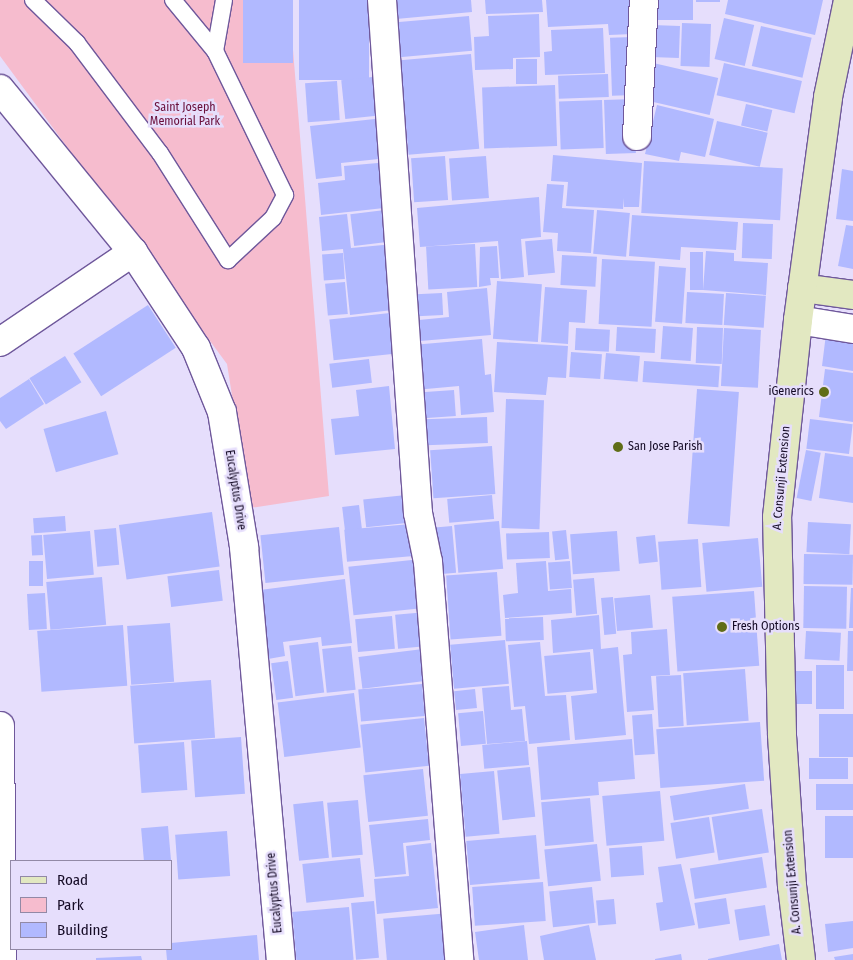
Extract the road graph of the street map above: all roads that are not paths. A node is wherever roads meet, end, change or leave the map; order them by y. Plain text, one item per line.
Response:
1 (33, 0) edge
2 (173, 0) edge
3 (224, 0) edge
4 (382, 0) edge
5 (644, 0) edge
6 (848, 0) edge
7 (215, 51) junction
8 (0, 90) edge
9 (637, 136) dead end
10 (133, 252) junction
11 (802, 288) junction
12 (853, 295) edge
13 (798, 320) junction
14 (853, 329) edge
15 (0, 342) edge
16 (0, 726) edge
17 (2, 960) edge
18 (281, 960) edge
19 (459, 960) edge
20 (802, 960) edge

1 - 7 lane
2 - 7 lane
3 - 7 lane
4 - 19 street
5 - 9 street
6 - 11 main road, A. Consunji Extension
8 - 10 street, Eucalyptus Drive
10 - 15 street
10 - 18 street, Eucalyptus Drive
11 - 12 main road
11 - 13 main road, A. Consunji Extension
13 - 14 street
13 - 20 main road, A. Consunji Extension
16 - 17 street

